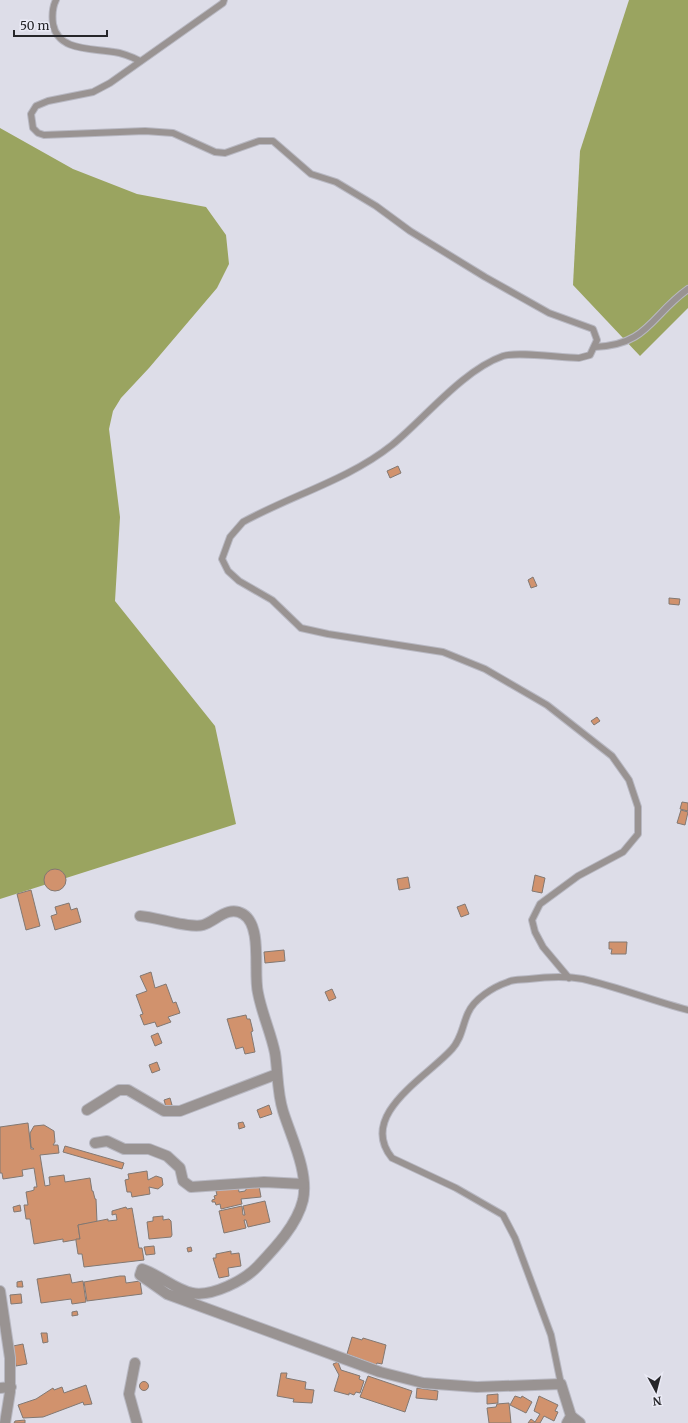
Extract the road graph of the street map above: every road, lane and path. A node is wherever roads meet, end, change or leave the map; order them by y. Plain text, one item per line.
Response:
1 (56, 0) edge
2 (224, 0) edge
3 (140, 61) junction
4 (688, 289) edge
5 (595, 347) junction
6 (140, 916) dead end
7 (569, 978) junction
8 (688, 1010) edge
9 (277, 1074) junction
10 (87, 1110) dead end
11 (95, 1143) dead end
12 (303, 1184) junction
13 (0, 1291) edge
14 (0, 1296) edge
15 (3, 1342) edge
16 (135, 1363) dead end
17 (561, 1384) junction
18 (10, 1386) junction
19 (0, 1388) edge
20 (569, 1420) edge
21 (5, 1423) edge
22 (137, 1423) edge
23 (580, 1423) edge

1 - 3 lane
2 - 3 lane
3 - 5 lane
4 - 5 lane
5 - 7 lane
6 - 9 street
7 - 8 lane
7 - 17 lane
9 - 10 street
9 - 12 street
11 - 12 street
12 - 17 street
13 - 14 street
14 - 15 street
15 - 18 street
16 - 22 street
17 - 20 street
18 - 19 street
18 - 21 street
20 - 23 street

